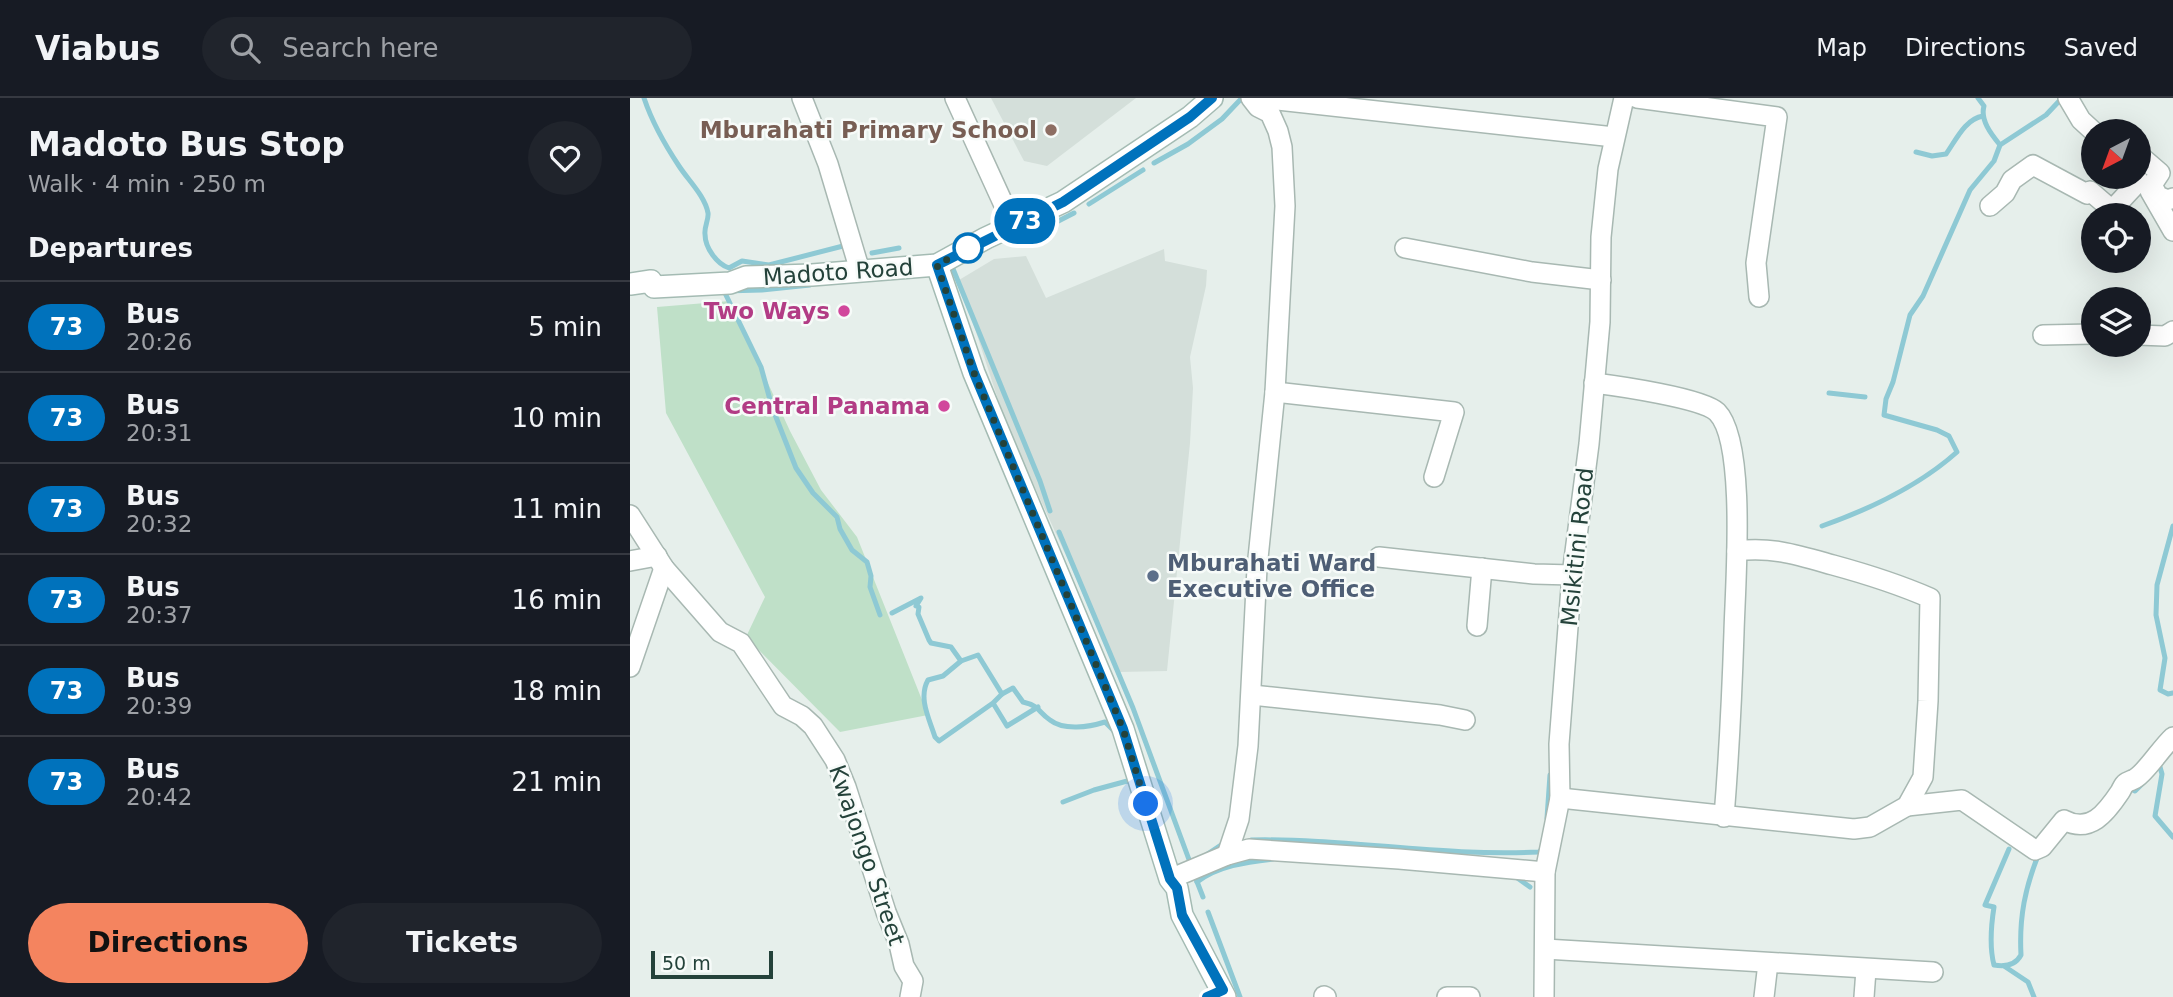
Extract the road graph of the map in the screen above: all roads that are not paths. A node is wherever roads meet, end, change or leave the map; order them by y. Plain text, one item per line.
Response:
1 (802, 98) edge
2 (955, 98) edge
3 (1212, 98) edge
4 (1251, 98) edge
5 (1259, 98) edge
6 (1624, 98) edge
7 (1637, 98) edge
8 (2068, 98) edge
9 (2081, 120) edge
10 (1614, 137) junction
11 (2151, 165) edge
12 (2160, 173) junction
13 (2132, 189) edge
14 (2173, 198) edge
15 (1990, 206) dead end
16 (1014, 227) junction
17 (2173, 231) edge
18 (1405, 248) dead end
19 (937, 265) junction
20 (860, 271) junction
21 (1601, 280) junction
22 (630, 284) edge
23 (1759, 297) dead end
24 (2173, 331) edge
25 (2081, 334) edge
26 (2043, 335) dead end
27 (2151, 335) edge
28 (1594, 383) junction
29 (1275, 391) junction
30 (1434, 477) dead end
31 (630, 515) edge
32 (1737, 551) junction
33 (1379, 557) dead end
34 (630, 561) edge
35 (661, 562) junction
36 (1482, 568) junction
37 (1572, 575) junction
38 (1477, 626) dead end
39 (630, 667) edge
40 (1252, 695) junction
41 (1465, 720) dead end
42 (2173, 737) edge
43 (1560, 798) junction
44 (1907, 806) junction
45 (1724, 817) junction
46 (1228, 854) junction
47 (1545, 872) junction
48 (1170, 879) junction
49 (1545, 949) junction
50 (1768, 963) junction
51 (1866, 970) junction
52 (1933, 972) dead end
53 (1218, 995) edge
54 (910, 997) edge
55 (1447, 997) edge
56 (1470, 997) edge
57 (1544, 997) edge
58 (1764, 997) edge
59 (1864, 997) edge

1 - 20 street
2 - 16 street
3 - 16 street, Madoto Road
4 - 29 street
5 - 10 street
6 - 10 street, Msikitini Road
7 - 23 street
8 - 9 street
10 - 21 street, Msikitini Road
11 - 12 street
12 - 14 street
12 - 17 street
13 - 15 street
16 - 19 street, Madoto Road
18 - 21 street
19 - 20 street, Madoto Road
19 - 48 street
20 - 22 street, Madoto Road
21 - 28 street, Msikitini Road
24 - 27 street
25 - 26 street
28 - 32 street
28 - 37 street, Msikitini Road
29 - 30 street
29 - 40 street
31 - 35 street, Kwajongo Street
32 - 44 street
32 - 45 street
33 - 36 street
34 - 35 street
35 - 39 street
35 - 54 street, Kwajongo Street
36 - 37 street
36 - 38 street
37 - 43 street, Msikitini Road
40 - 41 street
40 - 46 street
42 - 44 street
43 - 45 street
43 - 47 street, Msikitini Road
44 - 45 street
46 - 47 street
46 - 48 street
47 - 49 street, Msikitini Road
48 - 53 street
49 - 50 street
49 - 57 street, Msikitini Road
50 - 51 street
50 - 58 street
51 - 52 street
51 - 59 street
55 - 56 street

